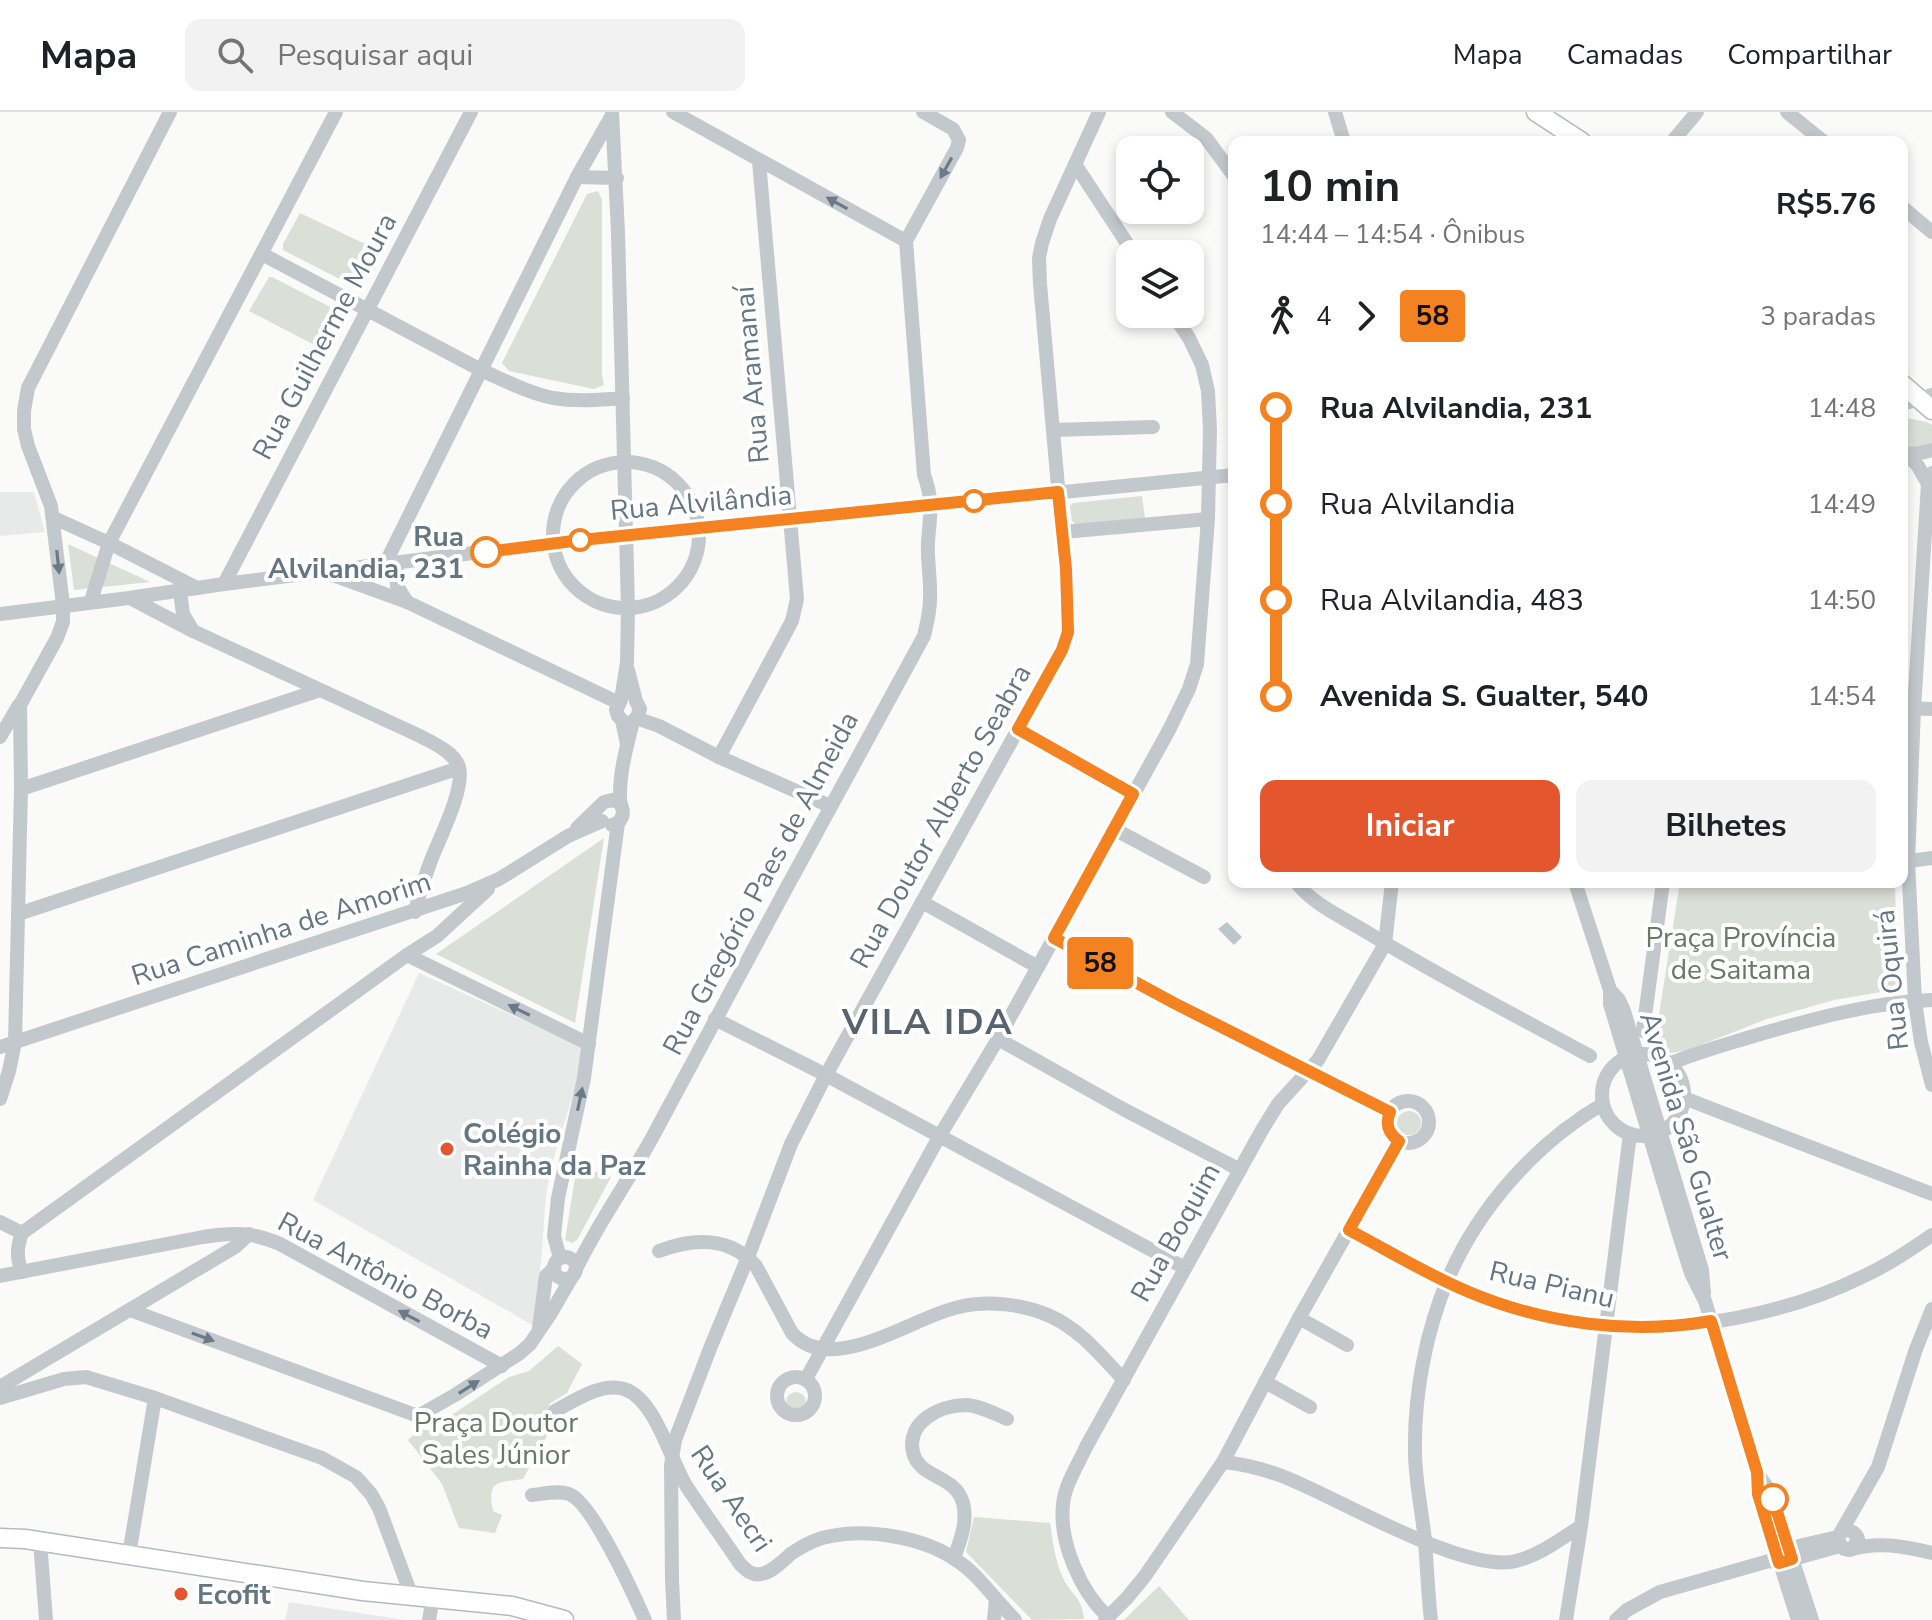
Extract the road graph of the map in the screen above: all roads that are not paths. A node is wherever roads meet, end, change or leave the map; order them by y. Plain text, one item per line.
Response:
1 (170, 112) edge
2 (336, 112) edge
3 (471, 112) edge
4 (673, 112) edge
5 (923, 112) edge
6 (1099, 112) edge
7 (1172, 112) edge
8 (1335, 112) edge
9 (1536, 112) edge
10 (1697, 112) edge
11 (1787, 112) edge
12 (612, 114) edge
13 (1342, 136) edge
14 (1573, 136) edge
15 (1677, 136) edge
16 (1817, 136) edge
17 (759, 161) junction
18 (1075, 164) junction
19 (1228, 168) edge
20 (577, 177) junction
21 (617, 178) junction
22 (1908, 212) edge
23 (1932, 232) edge
24 (1125, 240) edge
25 (906, 241) junction
26 (262, 254) junction
27 (367, 310) junction
28 (1182, 328) edge
29 (481, 370) junction
30 (623, 398) junction
31 (1153, 427) dead end
32 (1053, 430) junction
33 (1932, 450) edge
34 (1908, 453) edge
35 (1908, 456) edge
36 (624, 462) junction
37 (1228, 476) edge
38 (1210, 478) junction
39 (1930, 478) edge
40 (1058, 492) junction
41 (926, 506) junction
42 (54, 518) junction
43 (1208, 519) junction
44 (790, 520) junction
45 (699, 528) junction
46 (402, 530) junction
47 (1063, 532) junction
48 (626, 535) junction
49 (109, 543) junction
50 (553, 543) junction
51 (396, 563) junction
52 (323, 572) junction
53 (224, 584) junction
54 (197, 588) junction
55 (180, 591) junction
56 (129, 598) junction
57 (91, 601) junction
58 (407, 602) junction
59 (63, 605) junction
60 (628, 608) junction
61 (0, 614) edge
62 (193, 631) junction
63 (320, 690) junction
64 (20, 705) junction
65 (1908, 708) edge
66 (1932, 709) edge
67 (628, 710) junction
68 (1018, 729) junction
69 (0, 737) edge
70 (719, 757) junction
71 (459, 768) junction
72 (21, 789) junction
73 (1133, 794) junction
74 (830, 806) junction
75 (609, 813) junction
76 (1114, 829) junction
77 (1932, 858) edge
78 (1908, 862) edge
79 (1204, 877) dead end
80 (499, 879) junction
81 (1300, 888) edge
82 (1391, 888) edge
83 (1577, 888) edge
84 (1662, 888) edge
85 (1907, 888) edge
86 (420, 890) junction
87 (922, 902) junction
88 (427, 907) junction
89 (18, 914) junction
90 (437, 936) junction
91 (1054, 938) junction
92 (1385, 944) junction
93 (407, 955) junction
94 (1038, 967) junction
95 (1932, 1000) edge
96 (1915, 1001) junction
97 (715, 1019) junction
98 (1643, 1031) dead end
99 (998, 1039) junction
100 (589, 1044) junction
101 (7, 1045) edge
102 (1694, 1054) junction
103 (1590, 1056) dead end
104 (1631, 1057) junction
105 (1669, 1064) junction
106 (1309, 1071) junction
107 (826, 1075) junction
108 (1932, 1085) edge
109 (1684, 1092) junction
110 (0, 1099) edge
111 (1603, 1104) junction
112 (1390, 1112) junction
113 (1630, 1134) junction
114 (1654, 1134) junction
115 (939, 1137) junction
116 (1399, 1141) junction
117 (1240, 1170) junction
118 (1932, 1194) edge
119 (0, 1222) edge
120 (1349, 1230) junction
121 (22, 1233) junction
122 (249, 1234) junction
123 (1932, 1236) edge
124 (659, 1251) dead end
125 (748, 1257) junction
126 (566, 1266) junction
127 (1185, 1268) junction
128 (22, 1272) junction
129 (0, 1276) edge
130 (1447, 1282) junction
131 (1932, 1309) edge
132 (130, 1310) junction
133 (1299, 1318) junction
134 (1711, 1321) junction
135 (1607, 1326) junction
136 (539, 1328) junction
137 (1347, 1345) dead end
138 (824, 1348) junction
139 (502, 1366) junction
140 (806, 1379) dead end
141 (1124, 1380) junction
142 (1265, 1382) junction
143 (0, 1387) edge
144 (0, 1398) edge
145 (155, 1398) junction
146 (1310, 1407) dead end
147 (555, 1411) dead end
148 (1007, 1419) dead end
149 (672, 1457) junction
150 (1223, 1462) junction
151 (532, 1495) dead end
152 (1581, 1526) junction
153 (0, 1538) edge
154 (1847, 1538) junction
155 (40, 1541) junction
156 (1425, 1541) junction
157 (1932, 1553) edge
158 (129, 1555) junction
159 (1781, 1557) junction
160 (954, 1558) junction
161 (412, 1597) junction
162 (433, 1598) junction
163 (996, 1599) junction
164 (673, 1619) edge
165 (1107, 1619) edge
166 (46, 1620) edge
167 (429, 1620) edge
168 (564, 1620) edge
169 (645, 1620) edge
170 (994, 1620) edge
171 (1015, 1620) edge
172 (1431, 1620) edge
173 (1566, 1620) edge
174 (1616, 1620) edge
175 (1798, 1620) edge
176 (1812, 1620) edge

1 - 42 street
2 - 26 street
3 - 27 street, Rua Guilherme Moura
4 - 17 street
5 -> 25 street
6 - 18 street, Rua Doutor Alberto Seabra
7 - 19 street
8 - 13 street
9 - 14 main road
10 - 15 street
11 - 16 street
12 - 20 street
12 - 21 street, Rua Caminha de Amorim
25 -> 17 street
17 - 44 street, Rua Aramanaí
18 - 24 street
18 - 32 street, Rua Doutor Alberto Seabra
20 - 21 street
20 - 29 street
21 - 30 street, Rua Caminha de Amorim
22 - 23 street
25 - 41 street, Rua Gregório Paes de Almeida
26 - 27 street
26 - 49 street
27 - 29 street
27 - 53 street, Rua Guilherme Moura
28 - 38 street
29 - 30 street
29 - 46 street
30 - 36 street, Rua Caminha de Amorim
31 - 32 street
32 - 40 street, Rua Doutor Alberto Seabra
33 - 34 street
35 - 39 street, Rua Oquirá
36 - 45 street
36 - 48 street, Rua Caminha de Amorim
36 - 50 street
37 - 38 street, Rua Alvilândia
38 - 40 street, Rua Alvilândia
38 - 43 street
39 - 65 street, Rua Oquirá
40 - 41 street, Rua Alvilândia
40 - 47 street, Rua Doutor Alberto Seabra
41 - 44 street, Rua Alvilândia
41 - 74 street, Rua Gregório Paes de Almeida
42 - 49 street
42 -> 59 street
43 - 47 street
43 - 73 street
44 - 45 street, Rua Alvilândia
44 - 70 street, Rua Aramanaí
45 - 48 street, Rua Alvilândia
45 - 60 street
46 - 51 street
46 - 51 street
47 - 68 street, Rua Doutor Alberto Seabra
48 - 50 street, Rua Alvilândia
48 - 60 street, Rua Caminha de Amorim
49 - 54 street
49 - 57 street
50 - 51 street, Rua Alvilândia
50 - 60 street
51 - 52 street, Rua Alvilândia
51 - 58 street
52 - 53 street, Rua Alvilândia
52 - 58 street
53 - 54 street, Rua Alvilândia
54 - 55 street, Rua Alvilândia
55 - 56 street, Rua Alvilândia
55 - 62 street
56 - 57 street, Rua Alvilândia
56 - 62 street
57 - 59 street, Rua Alvilândia
58 - 67 street
59 - 61 street, Rua Alvilândia
59 - 64 street
60 - 67 street, Rua Caminha de Amorim
62 - 63 street
63 - 71 street
63 - 72 street
64 - 69 street
64 - 72 street
65 - 66 street
67 - 70 street
67 - 75 street, Rua Caminha de Amorim
68 - 73 street
68 - 87 street, Rua Doutor Alberto Seabra
70 - 74 street
71 - 86 street
71 - 89 street
72 - 89 street
73 - 76 street
74 - 97 street, Rua Gregório Paes de Almeida
75 - 80 street, Rua Caminha de Amorim
75 - 100 street
76 - 79 street
76 - 91 street
77 - 78 street
80 - 88 street, Rua Caminha de Amorim
80 - 90 street
81 - 92 street
82 - 92 street, Rua Boquim
83 - 104 street, Avenida São Gualter
84 - 98 street
85 - 96 street, Rua Oquirá
86 - 88 street
86 - 88 street
87 - 94 street
87 - 107 street, Rua Doutor Alberto Seabra
88 - 90 street
88 - 101 street, Rua Caminha de Amorim
89 - 101 street
90 - 93 street
91 - 94 street
91 - 106 street
92 - 103 street
92 - 106 street, Rua Boquim
100 -> 93 street
93 - 121 street
94 - 99 street
95 - 96 street
96 - 102 street
96 - 108 street, Rua Oquirá
97 - 107 street
97 - 126 street, Rua Gregório Paes de Almeida
99 - 115 street
99 - 117 street
126 -> 100 street
101 - 110 street
102 - 105 street
102 - 109 street
104 - 105 street
104 - 111 street
104 - 114 street, Avenida São Gualter
105 - 109 street
106 - 112 street
106 - 117 street, Rua Boquim
107 - 115 street
107 - 125 street, Rua Doutor Alberto Seabra
109 - 114 street
109 - 118 street
111 - 113 street
111 - 130 street
112 - 116 street
112 - 116 street
113 - 114 street
113 - 135 street
114 - 134 street, Avenida São Gualter
115 - 127 street
115 - 138 street
116 - 120 street
117 - 127 street, Rua Boquim
119 - 121 street
120 - 130 street, Rua Pianu
120 - 133 street
121 - 128 street
122 - 128 street
122 - 132 street, Rua Antônio Borba
139 -> 122 street, Rua Antônio Borba
123 - 134 street, Rua Pianu
124 - 125 street
125 - 138 street
125 - 149 street, Rua Doutor Alberto Seabra
126 - 136 street, Rua Gregório Paes de Almeida
126 - 136 street, Rua Gregório Paes de Almeida
127 - 141 street, Rua Boquim
128 - 129 street
130 - 135 street, Rua Pianu
130 - 156 street
131 - 154 street
132 -> 139 street, Rua Gregório Paes de Almeida
132 - 143 street, Rua Antônio Borba
133 - 137 street
133 - 142 street
134 - 135 street, Rua Pianu
134 - 159 street, Avenida São Gualter
135 - 152 street
136 - 139 street, Rua Gregório Paes de Almeida
138 - 140 street
138 - 141 street
141 - 165 street, Rua Boquim
142 - 146 street
142 - 150 street
144 - 145 street
145 - 158 street
145 - 161 street
147 - 149 street, Rua Aecri
148 - 160 street
149 - 160 street, Rua Aecri
149 - 164 street, Rua Doutor Alberto Seabra
150 - 156 street
150 - 165 street
151 - 169 street
152 - 156 street
152 - 173 street
153 - 155 main road
154 - 157 street
154 - 159 street
155 - 158 main road
155 - 166 street
156 - 172 street
158 - 161 main road
159 - 174 street
159 - 175 street, Avenida São Gualter
159 - 176 street, Avenida São Gualter
160 - 163 street, Rua Aecri
161 - 162 main road
162 - 167 street
162 - 168 main road
163 - 170 street
163 - 171 street, Rua Aecri

